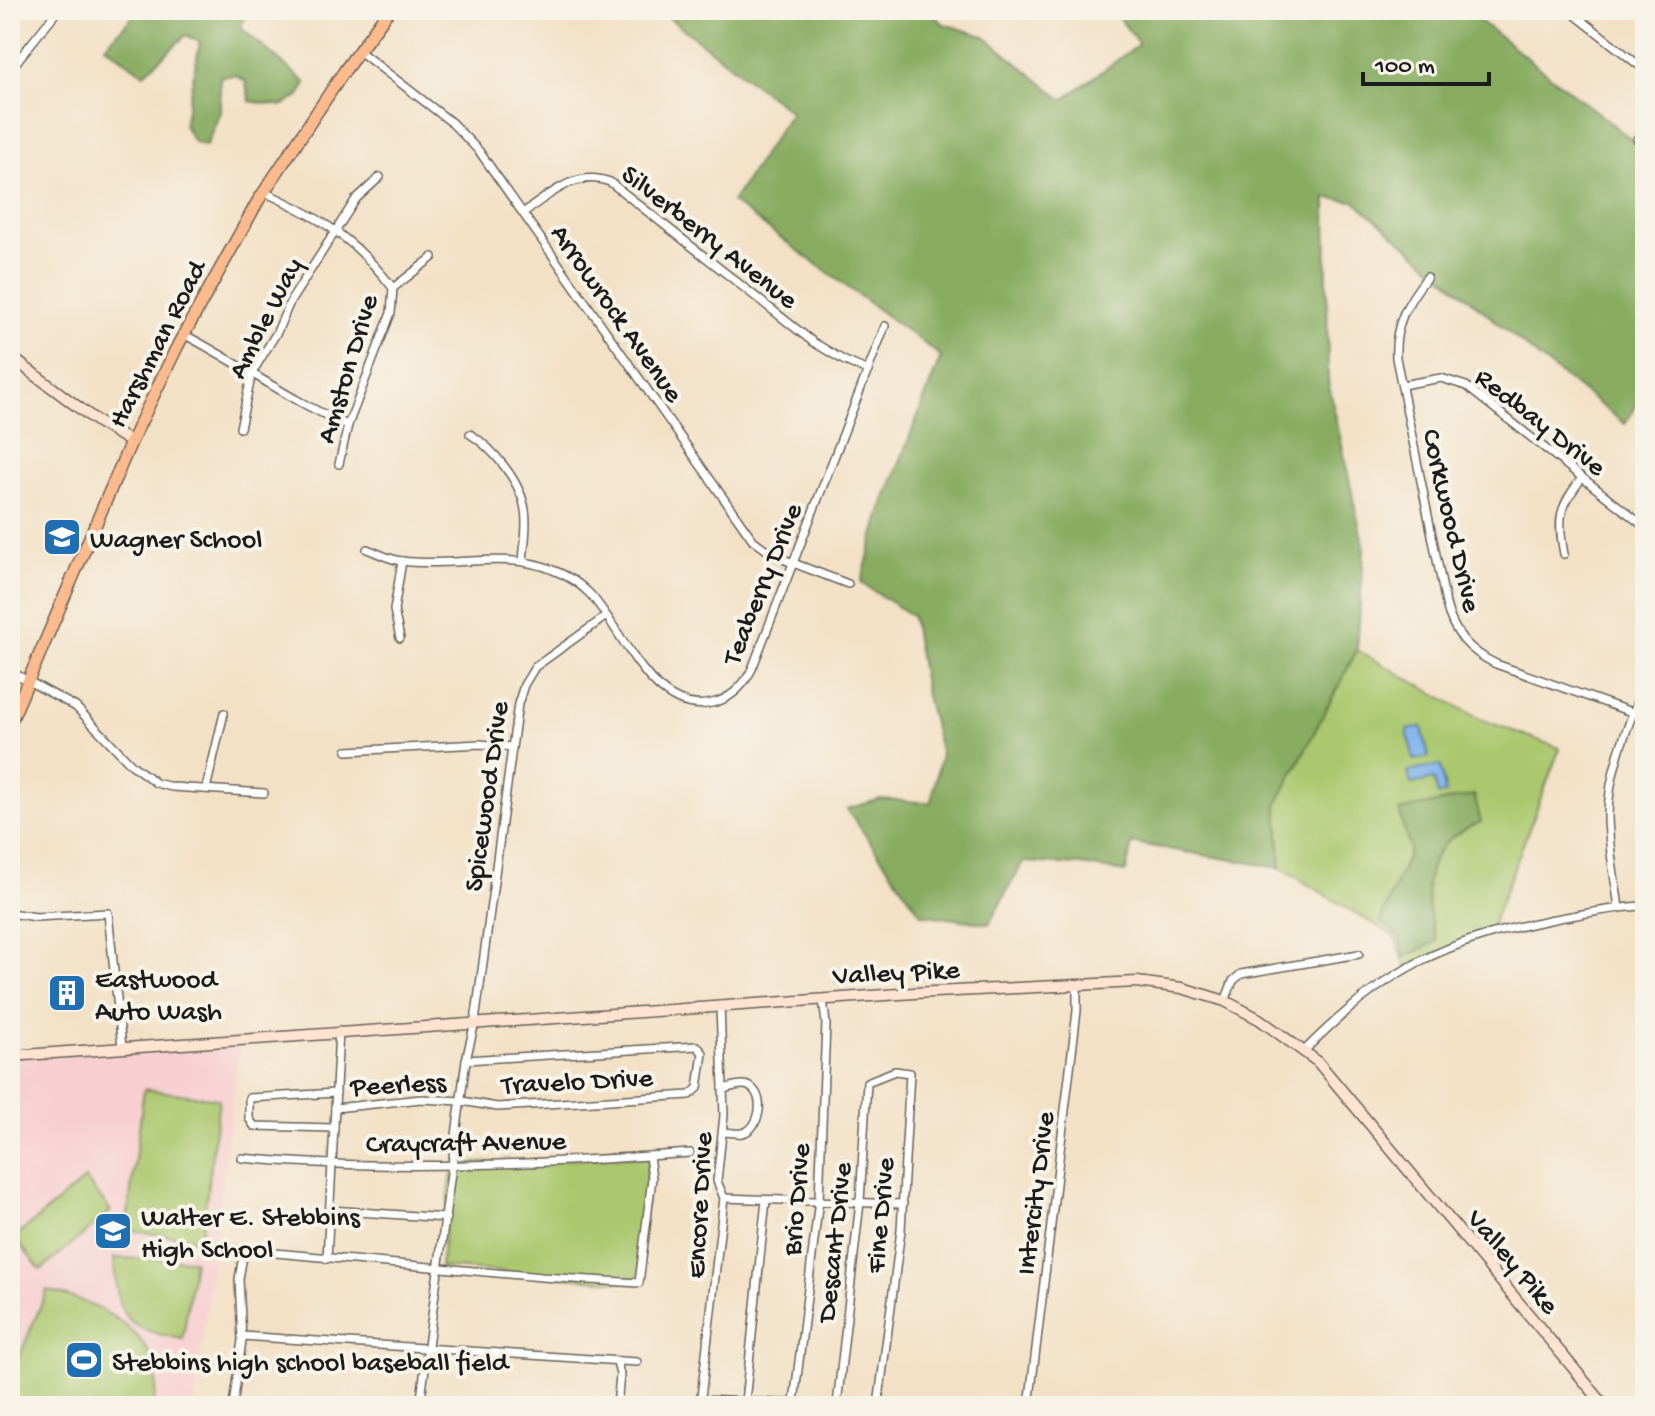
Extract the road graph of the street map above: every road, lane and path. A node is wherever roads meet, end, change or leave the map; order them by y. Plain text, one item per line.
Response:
1 (58, 10) edge
2 (389, 10) edge
3 (1569, 10) edge
4 (359, 51) junction
5 (10, 70) edge
6 (1645, 70) edge
7 (1645, 129) edge
8 (1637, 139) dead end
9 (380, 177) dead end
10 (264, 192) junction
11 (524, 212) junction
12 (336, 230) junction
13 (433, 257) dead end
14 (1427, 277) dead end
15 (393, 288) junction
16 (885, 326) dead end
17 (183, 334) junction
18 (10, 356) edge
19 (868, 371) junction
20 (252, 373) junction
21 (1402, 385) junction
22 (348, 425) junction
23 (240, 428) dead end
24 (470, 434) dead end
25 (131, 442) junction
26 (339, 464) dead end
27 (1582, 478) junction
28 (1645, 527) edge
29 (367, 549) dead end
30 (1564, 554) dead end
31 (402, 561) junction
32 (523, 561) junction
33 (793, 563) junction
34 (848, 584) dead end
35 (605, 617) junction
36 (400, 638) dead end
37 (10, 671) edge
38 (29, 679) junction
39 (1645, 682) edge
40 (224, 713) dead end
41 (1634, 713) junction
42 (10, 723) edge
43 (512, 747) junction
44 (347, 751) dead end
45 (206, 789) junction
46 (264, 793) dead end
47 (1645, 906) edge
48 (1619, 908) junction
49 (10, 913) edge
50 (1359, 954) dead end
51 (1077, 984) junction
52 (823, 999) junction
53 (1225, 1001) junction
54 (720, 1005) junction
55 (475, 1022) junction
56 (339, 1031) junction
57 (122, 1047) junction
58 (1305, 1050) junction
59 (10, 1056) edge
60 (466, 1060) junction
61 (867, 1082) joint
62 (723, 1089) junction
63 (336, 1093) junction
64 (462, 1101) junction
65 (335, 1108) junction
66 (334, 1128) junction
67 (723, 1132) junction
68 (690, 1153) dead end
69 (649, 1156) junction
70 (242, 1158) dead end
71 (333, 1163) junction
72 (453, 1164) junction
73 (724, 1198) junction
74 (766, 1200) junction
75 (819, 1200) junction
76 (860, 1202) junction
77 (903, 1204) junction
78 (330, 1210) junction
79 (446, 1218) junction
80 (231, 1249) dead end
81 (244, 1250) junction
82 (327, 1259) junction
83 (440, 1267) junction
84 (242, 1336) junction
85 (428, 1348) junction
86 (617, 1361) junction
87 (637, 1362) dead end
88 (745, 1402) junction
89 (794, 1402) junction
90 (700, 1403) edge
91 (837, 1405) edge
92 (233, 1406) edge
93 (420, 1406) edge
94 (617, 1406) edge
95 (855, 1406) edge
96 (878, 1406) edge
97 (1029, 1406) edge
98 (1605, 1406) edge

1 - 5 street
2 - 4 main road, Harshman Road
3 - 6 street
4 - 10 main road, Harshman Road
4 - 11 street, Arrowrock Avenue
7 - 8 street
9 - 12 street, Amble Way
10 - 12 street
10 - 17 main road, Harshman Road
11 - 19 street, Silverberry Avenue
11 - 33 street, Arrowrock Avenue
12 - 15 street
12 - 20 street, Amble Way
13 - 15 street, Amston Drive
14 - 21 street, Corkwood Drive
15 - 22 street, Amston Drive
16 - 19 street, Teaberry Drive
17 - 20 street
17 - 25 main road, Harshman Road
18 - 25 street
19 - 33 street, Teaberry Drive
20 - 22 street
20 - 23 street, Amble Way
21 - 27 street, Redbay Drive
21 - 41 street, Corkwood Drive
22 - 26 street, Amston Drive
24 - 32 street
25 - 38 main road, Harshman Road
27 - 28 street, Redbay Drive
27 - 30 street
29 - 31 street, Teaberry Drive
31 - 32 street, Teaberry Drive
31 - 36 street
32 - 35 street, Teaberry Drive
33 - 34 street, Arrowrock Avenue
33 - 35 street, Teaberry Drive
35 - 43 street, Spicewood Drive
37 - 38 street
38 - 42 main road, Harshman Road
38 - 45 street
39 - 41 street
40 - 45 street
41 - 48 street
43 - 44 street
43 - 55 street, Spicewood Drive
45 - 46 street
47 - 48 street
48 - 58 street
49 - 57 street
50 - 53 street
51 - 52 street, Valley Pike
51 - 53 street, Valley Pike
51 - 97 street, Intercity Drive
52 - 54 street, Valley Pike
52 - 75 street, Brio Drive
53 - 58 street, Valley Pike
54 - 55 street, Valley Pike
54 - 62 street, Encore Drive
55 - 56 street, Valley Pike
55 - 60 street, Spicewood Drive
56 - 57 street, Valley Pike
56 - 63 street
57 - 59 street, Valley Pike
58 - 98 street, Valley Pike
60 - 64 street, Spicewood Drive
60 - 64 street, Travelo Drive
61 - 76 street, Descant Drive
61 - 77 street, Fine Drive
62 - 67 street, Encore Drive
62 - 67 street
63 - 65 street
63 - 66 street
64 - 65 street, Peerless
64 - 72 street, Spicewood Drive
65 - 66 street
66 - 71 street
67 - 73 street, Encore Drive
68 - 69 street, Craycraft Avenue
69 - 72 street, Craycraft Avenue
69 - 83 street
70 - 71 street, Craycraft Avenue
71 - 72 street, Craycraft Avenue
71 - 78 street
72 - 79 street, Spicewood Drive
73 - 74 street
73 - 90 street, Encore Drive
74 - 75 street
74 - 88 street
75 - 76 street
75 - 89 street, Brio Drive
76 - 77 street
76 - 91 street, Descant Drive
77 - 96 street, Fine Drive
78 - 79 street
78 - 82 street
79 - 83 street, Spicewood Drive
80 - 81 street
81 - 82 street
81 - 84 street
82 - 83 street
83 - 85 street, Spicewood Drive
84 - 85 street
84 - 92 street
85 - 86 street
85 - 93 street, Spicewood Drive
86 - 87 street
86 - 94 street
88 - 89 street
88 - 90 street
89 - 91 street
91 - 95 street

